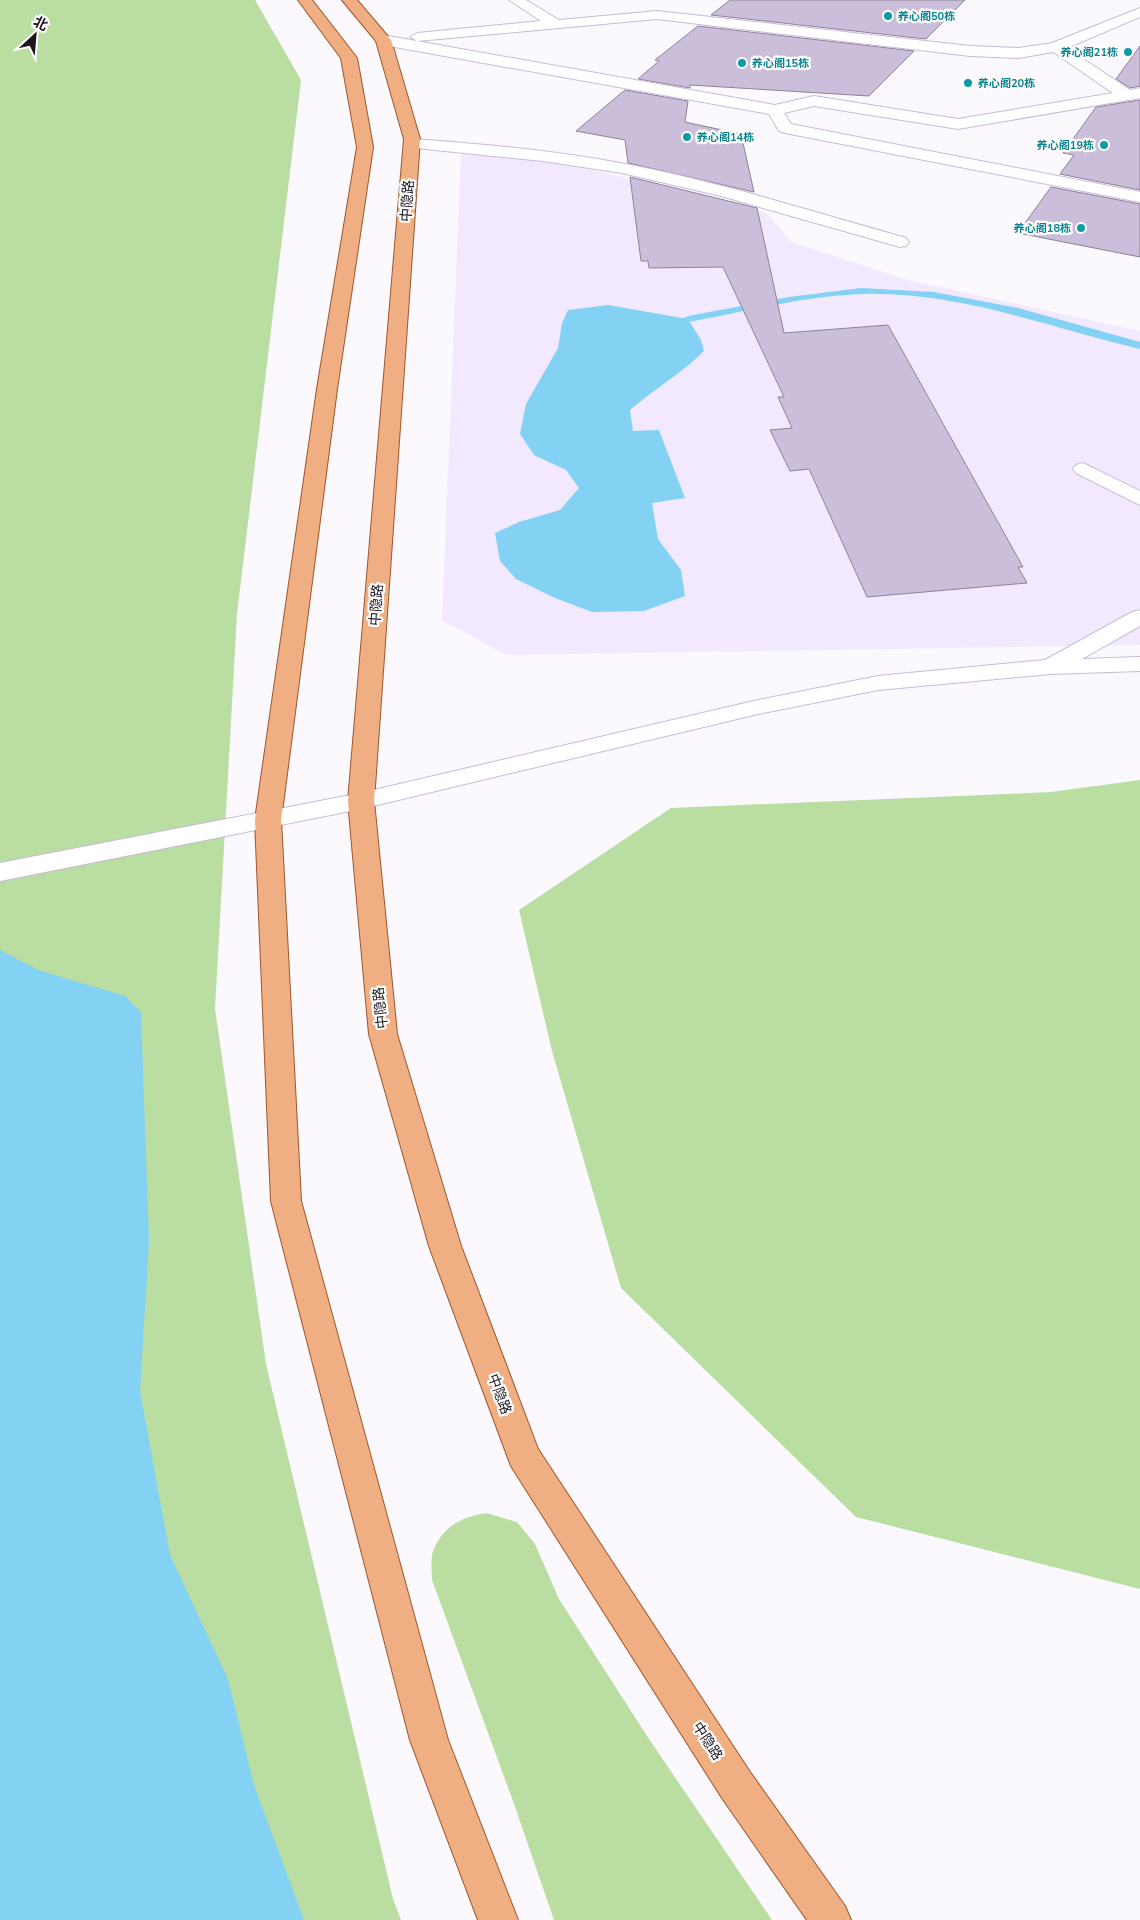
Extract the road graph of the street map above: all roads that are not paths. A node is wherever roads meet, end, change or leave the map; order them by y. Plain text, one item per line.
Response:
1 (305, 0) edge
2 (349, 0) edge
3 (516, 0) edge
4 (1140, 12) edge
5 (556, 24) junction
6 (383, 40) junction
7 (1056, 46) junction
8 (1134, 94) edge
9 (775, 110) junction
10 (958, 124) junction
11 (970, 137) dead end
12 (412, 144) junction
13 (982, 150) dead end
14 (999, 169) junction
15 (1140, 196) edge
16 (900, 242) dead end
17 (1083, 469) dead end
18 (1140, 499) edge
19 (1140, 617) edge
20 (1140, 664) edge
21 (1051, 667) junction
22 (361, 801) junction
23 (268, 820) junction
24 (0, 872) edge
25 (498, 1920) edge
26 (831, 1920) edge

1 - 23 main road
2 - 6 main road, 中隐路
3 - 5 street
4 - 7 street
5 - 6 street
5 - 7 street
6 - 9 street
6 - 12 main road, 中隐路
7 - 8 street
8 - 10 street
9 - 10 street
9 - 14 street
10 - 11 street
12 - 16 street
12 - 22 main road, 中隐路
13 - 14 street
14 - 15 street
17 - 18 street
19 - 21 street
20 - 21 street
21 - 22 street
22 - 23 street
22 - 26 main road, 中隐路
23 - 24 street
23 - 25 main road

